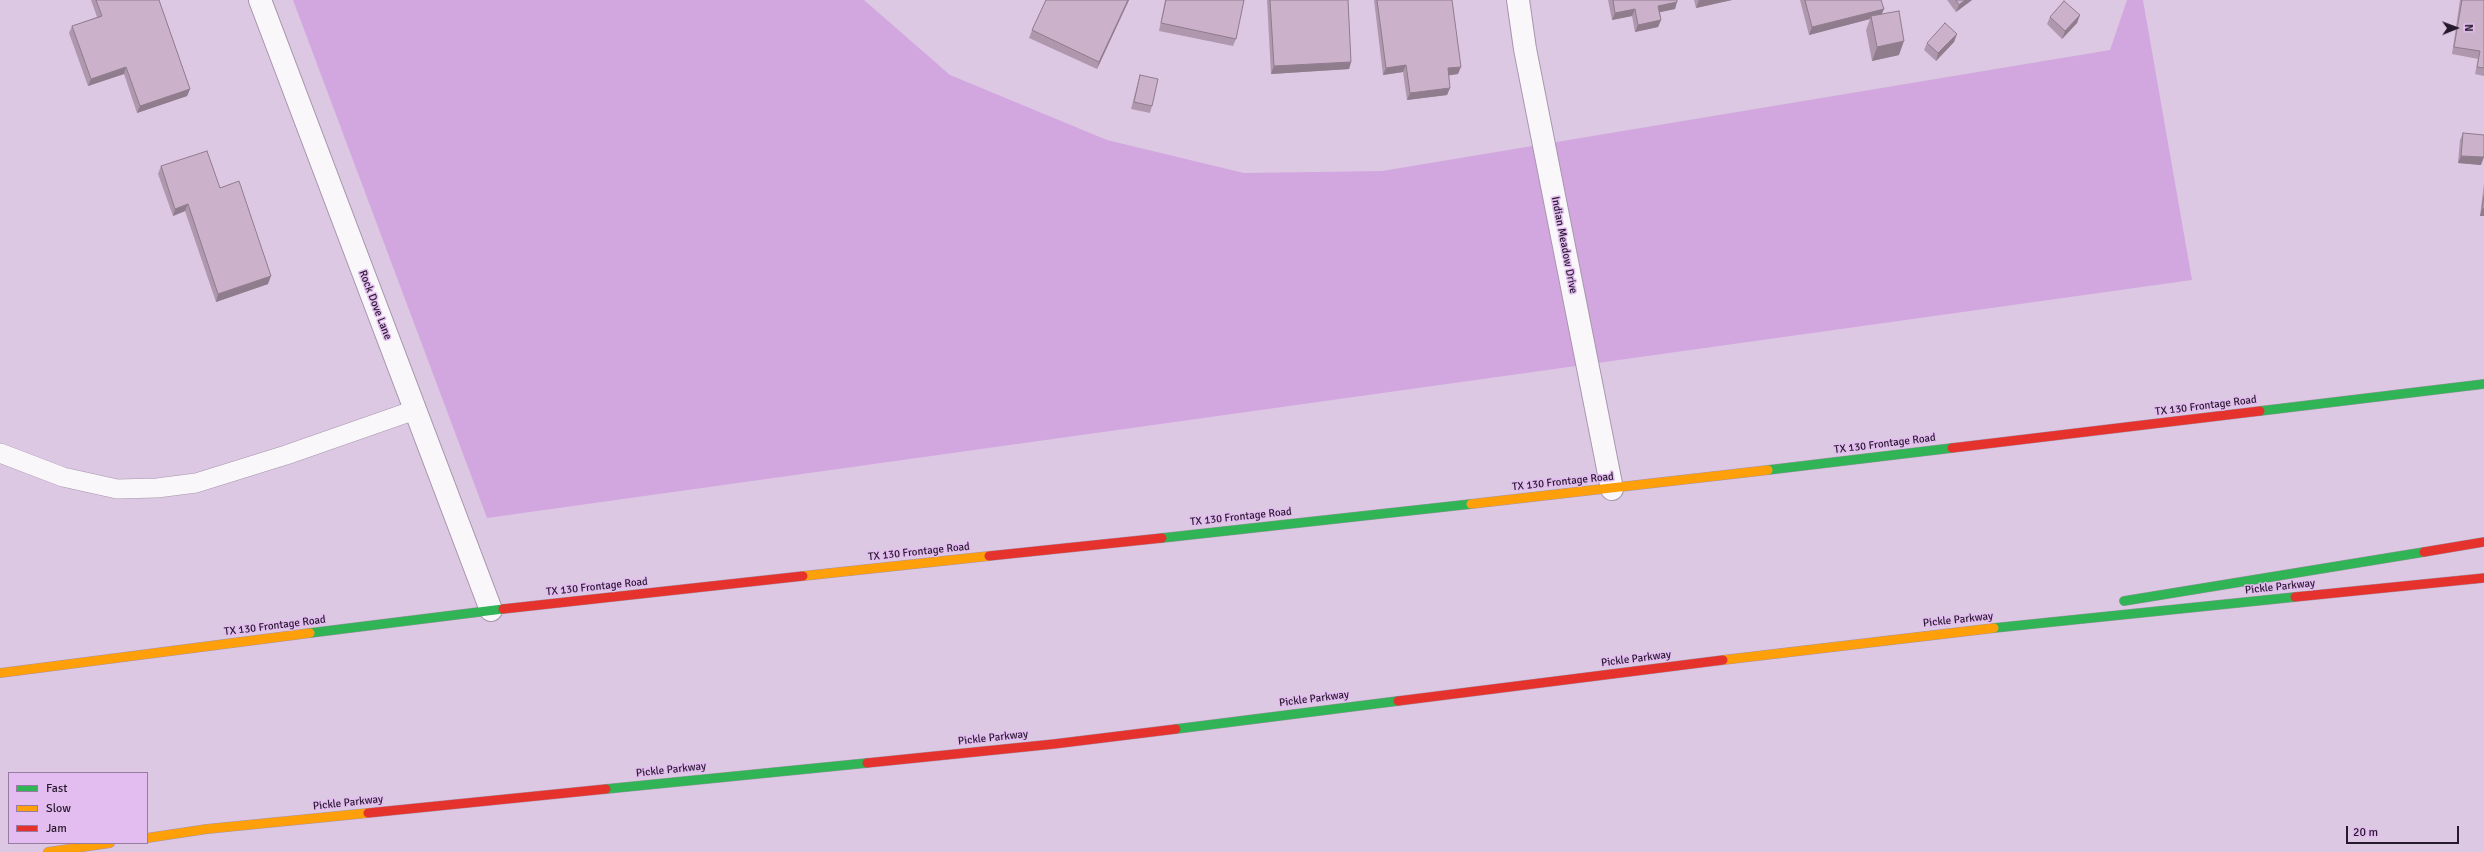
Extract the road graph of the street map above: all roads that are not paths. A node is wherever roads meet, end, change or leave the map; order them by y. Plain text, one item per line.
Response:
1 (260, 0) edge
2 (1518, 0) edge
3 (2484, 384) edge
4 (415, 410) junction
5 (0, 454) edge
6 (1612, 489) junction
7 (2484, 542) edge
8 (2484, 578) edge
9 (2115, 603) dead end
10 (2076, 609) dead end
11 (491, 610) junction
12 (1910, 637) junction
13 (0, 673) edge
14 (148, 838) edge
15 (103, 844) edge
16 (48, 852) edge

1 - 4 street, Rock Dove Lane
2 - 6 street, Indian Meadow Drive
3 - 6 main road, TX 130 Frontage Road
4 - 5 lane
4 - 11 street, Rock Dove Lane
6 - 11 main road, TX 130 Frontage Road
7 - 9 main road
8 - 12 main road, Pickle Parkway
10 - 12 main road
11 - 13 main road, TX 130 Frontage Road
12 - 14 main road, Pickle Parkway
15 - 16 main road

